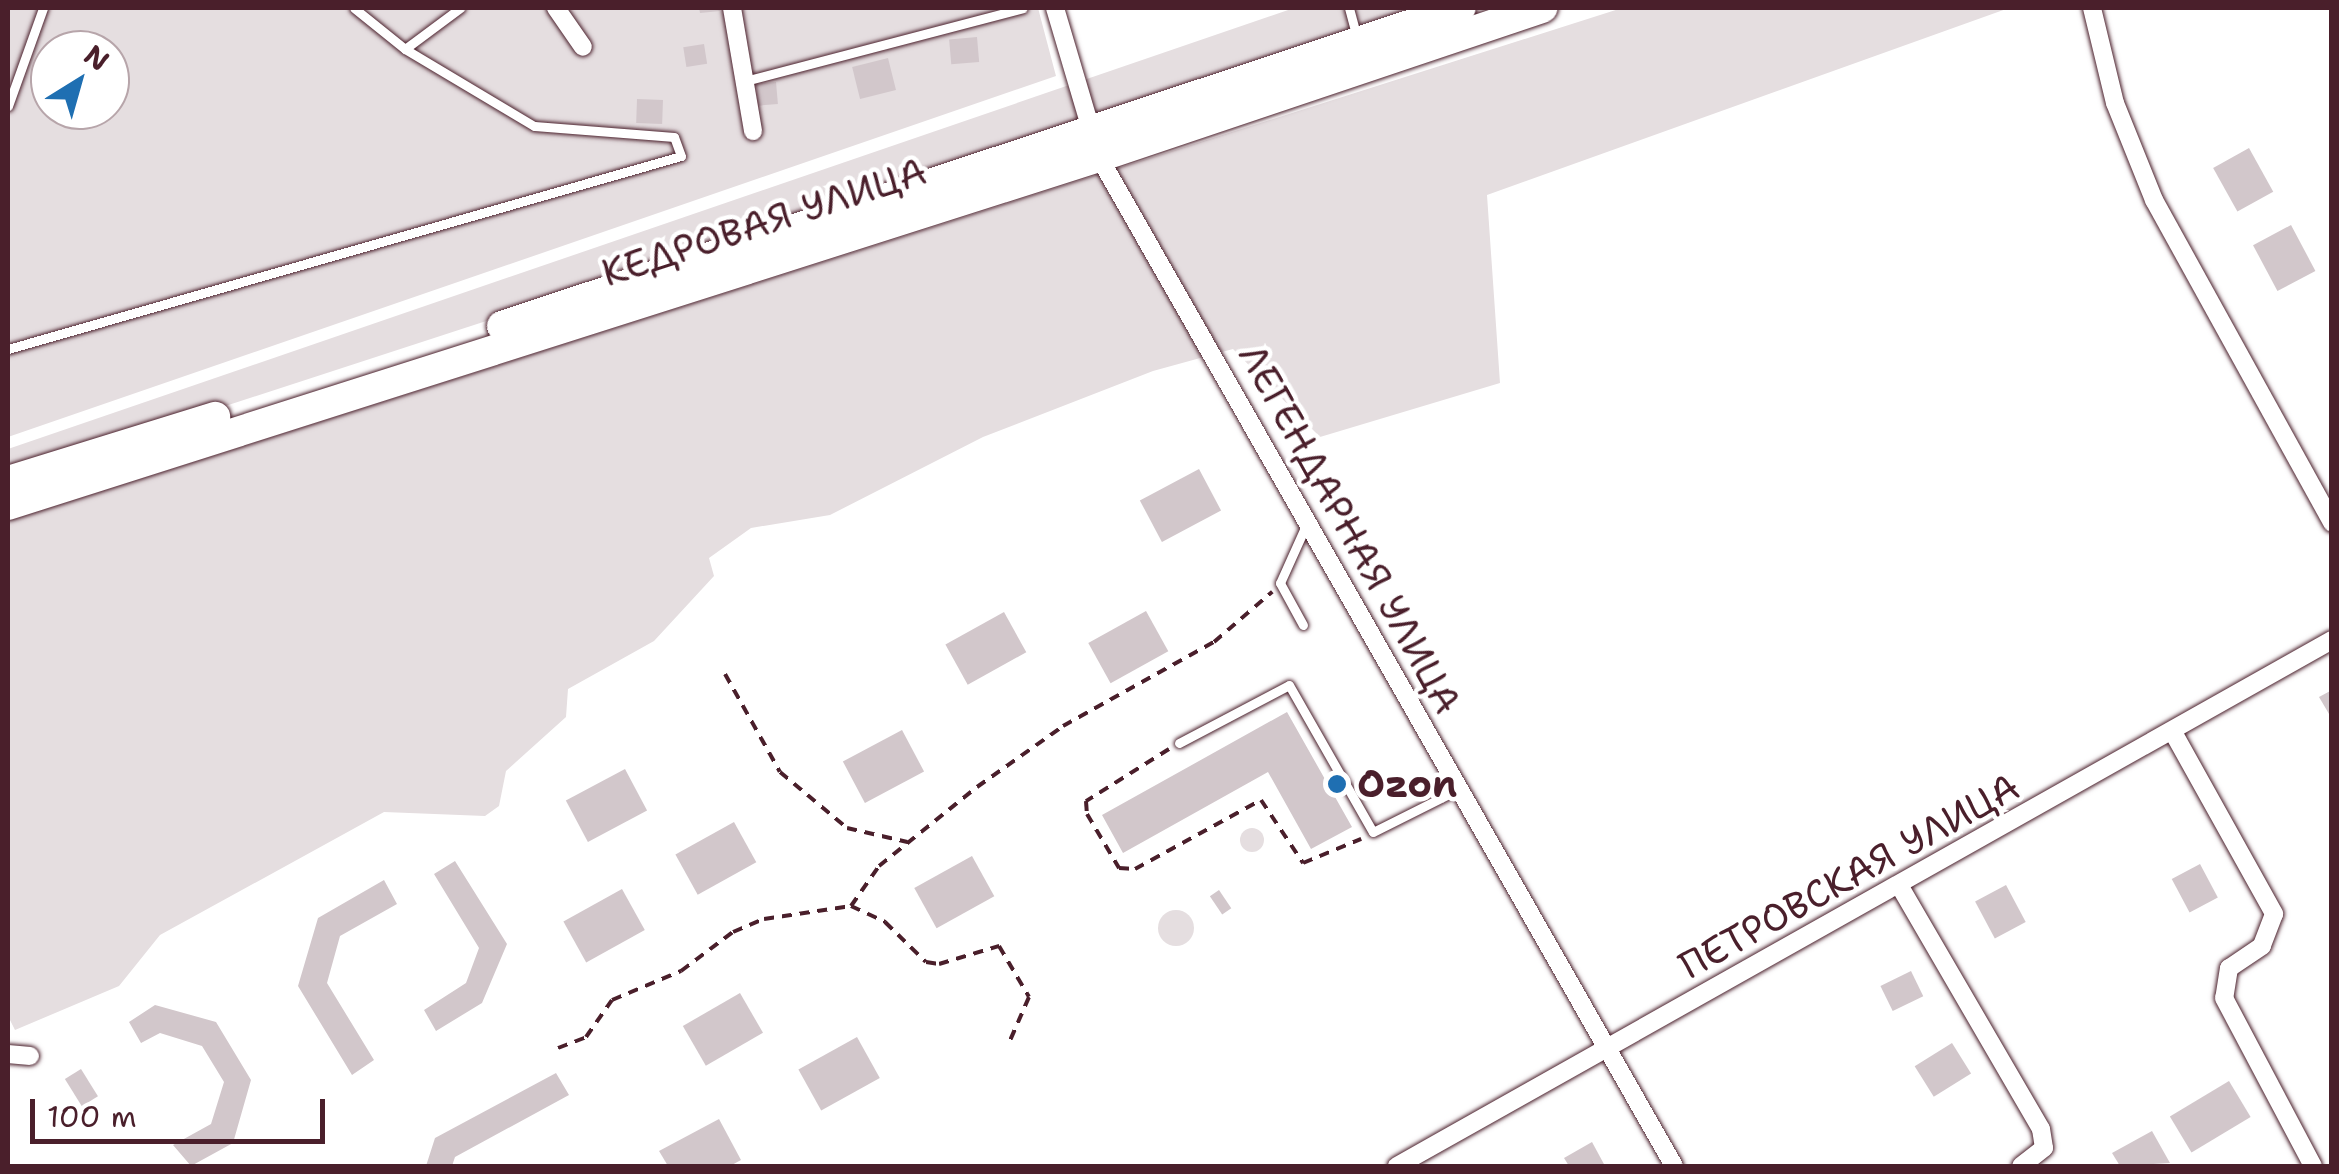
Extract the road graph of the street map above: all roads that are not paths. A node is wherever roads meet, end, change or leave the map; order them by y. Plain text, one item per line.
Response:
1 (43, 8) edge
2 (354, 8) edge
3 (460, 8) edge
4 (556, 8) edge
5 (732, 8) edge
6 (1023, 8) edge
7 (1055, 8) edge
8 (1349, 8) edge
9 (1461, 8) edge
10 (1543, 8) edge
11 (2092, 8) edge
12 (1358, 42) junction
13 (583, 47) dead end
14 (405, 49) junction
15 (744, 81) junction
16 (8, 106) edge
17 (754, 131) dead end
18 (1093, 145) junction
19 (8, 349) edge
20 (8, 482) edge
21 (8, 505) edge
22 (1308, 521) junction
23 (2332, 523) edge
24 (1303, 626) dead end
25 (2332, 640) edge
26 (2174, 734) junction
27 (1180, 743) road end
28 (1460, 788) junction
29 (1898, 885) junction
30 (1606, 1047) junction
31 (8, 1054) edge
32 (30, 1056) dead end
33 (1397, 1166) edge
34 (1674, 1166) edge
35 (2021, 1166) edge
36 (2313, 1166) edge

1 - 16 lane
2 - 14 lane
3 - 14 lane
4 - 13 street
5 - 15 street
6 - 15 lane
7 - 18 street, ЛЕГЕНДАРНАЯ УЛИЦА
8 - 12 lane
9 - 12 main road, КЕДРОВАЯ УЛИЦА
10 - 18 main road, КЕДРОВАЯ УЛИЦА
11 - 23 street
12 - 18 main road, КЕДРОВАЯ УЛИЦА
14 - 19 lane
15 - 17 street
18 - 20 main road, КЕДРОВАЯ УЛИЦА
18 - 21 main road, КЕДРОВАЯ УЛИЦА
18 - 22 street, ЛЕГЕНДАРНАЯ УЛИЦА
22 - 24 lane
22 - 28 street, ЛЕГЕНДАРНАЯ УЛИЦА
25 - 26 street, ПЕТРОВСКАЯ УЛИЦА
26 - 29 street, ПЕТРОВСКАЯ УЛИЦА
26 - 36 street
27 - 28 lane
28 - 30 street, ЛЕГЕНДАРНАЯ УЛИЦА
29 - 30 street, ПЕТРОВСКАЯ УЛИЦА
29 - 35 street
30 - 33 street, ПЕТРОВСКАЯ УЛИЦА
30 - 34 street, ЛЕГЕНДАРНАЯ УЛИЦА
31 - 32 street

